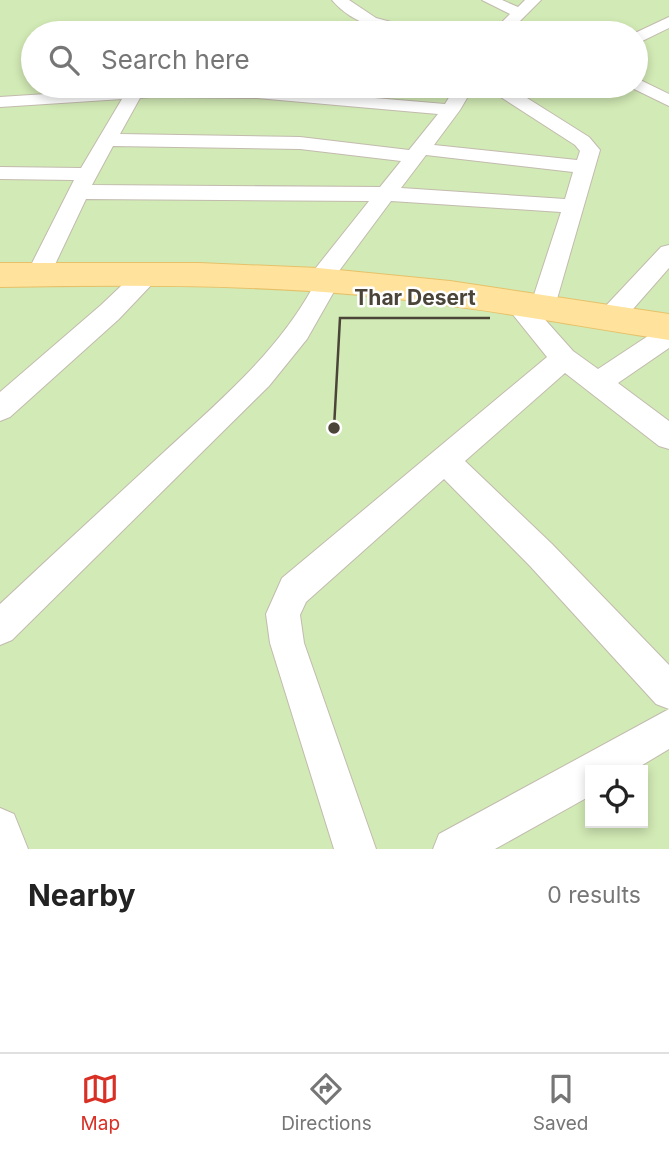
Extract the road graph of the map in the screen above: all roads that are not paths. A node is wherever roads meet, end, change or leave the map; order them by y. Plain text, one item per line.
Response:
1 (339, 0) edge
2 (489, 0) edge
3 (534, 0) edge
4 (518, 12) junction
5 (370, 21) edge
6 (510, 21) edge
7 (669, 22) edge
8 (648, 33) edge
9 (648, 90) edge
10 (67, 98) edge
11 (132, 98) edge
12 (314, 98) edge
13 (458, 98) edge
14 (517, 98) edge
15 (669, 101) edge
16 (0, 102) edge
17 (451, 110) junction
18 (107, 140) junction
19 (418, 153) junction
20 (586, 167) junction
21 (0, 173) edge
22 (83, 183) junction
23 (385, 194) junction
24 (572, 206) junction
25 (669, 253) edge
26 (148, 274) junction
27 (0, 275) edge
28 (37, 275) junction
29 (323, 280) junction
30 (528, 304) junction
31 (610, 318) junction
32 (662, 331) edge
33 (564, 358) junction
34 (597, 383) junction
35 (0, 409) edge
36 (669, 437) edge
37 (444, 459) junction
38 (0, 628) edge
39 (669, 691) edge
40 (669, 728) edge
41 (606, 765) edge
42 (585, 778) edge
43 (0, 828) edge
44 (7, 849) edge
45 (355, 849) edge
46 (454, 849) edge

1 - 5 street
2 - 4 street
3 - 4 street
4 - 6 street
7 - 8 street
9 - 15 street
10 - 16 street
11 - 18 street
12 - 17 street
13 - 17 street
14 - 20 street
17 - 19 street
18 - 19 street
18 - 22 street
19 - 20 street
19 - 23 street
20 - 24 street
21 - 22 street
22 - 23 street
22 - 28 street
23 - 24 street
23 - 29 street
24 - 30 street
25 - 31 street
26 - 28 main road
26 - 29 main road
26 - 35 street
27 - 28 main road
29 - 30 main road
29 - 38 street
30 - 31 main road
30 - 33 street
31 - 32 main road
32 - 34 street
33 - 34 street
33 - 37 street
34 - 36 street
37 - 39 street
37 - 45 street
40 - 41 street
42 - 46 street
43 - 44 street

